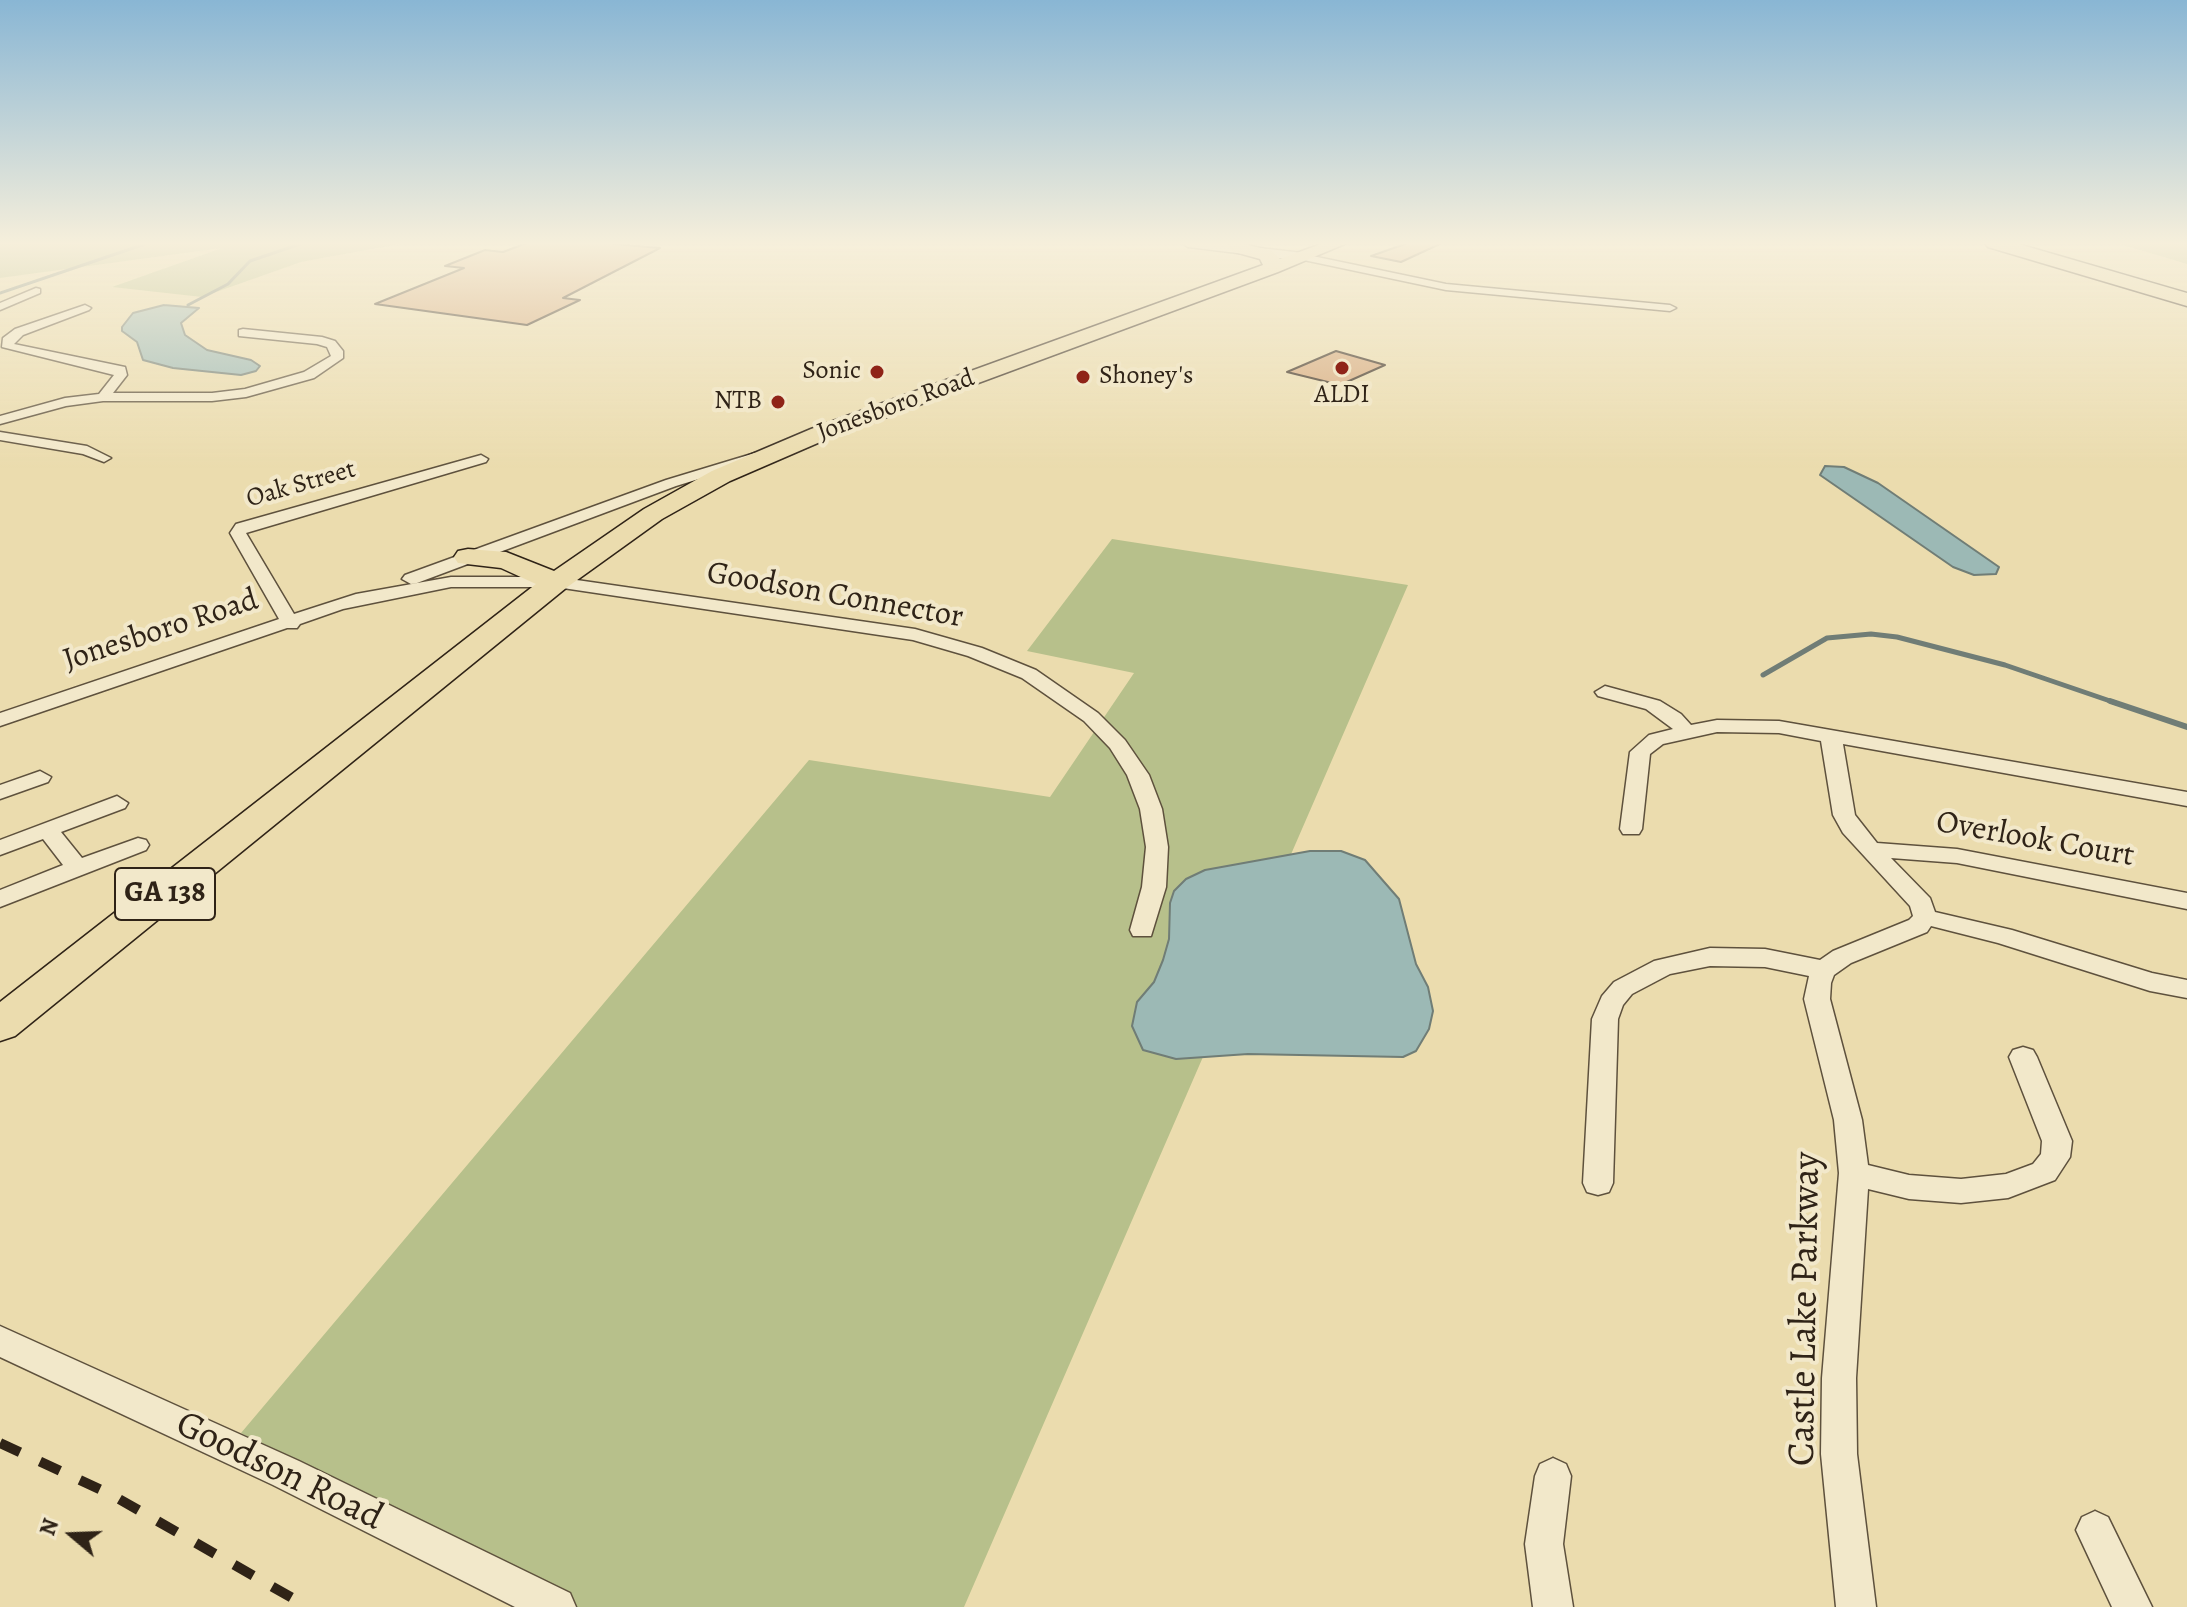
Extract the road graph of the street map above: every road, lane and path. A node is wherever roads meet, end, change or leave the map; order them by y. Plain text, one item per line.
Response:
1 (53, 318) edge
2 (1137, 318) edge
3 (243, 333) dead end
4 (5, 339) edge
5 (103, 397) junction
6 (0, 420) edge
7 (0, 436) edge
8 (768, 454) junction
9 (104, 458) dead end
10 (481, 459) dead end
11 (468, 557) junction
12 (496, 581) junction
13 (556, 582) junction
14 (343, 604) junction
15 (508, 620) junction
16 (291, 624) junction
17 (1605, 692) dead end
18 (0, 720) edge
19 (1685, 731) junction
20 (1831, 736) junction
21 (40, 777) dead end
22 (0, 792) edge
23 (2187, 799) edge
24 (117, 803) dead end
25 (1631, 829) dead end
26 (48, 830) junction
27 (3, 842) edge
28 (138, 845) dead end
29 (1870, 849) junction
30 (77, 868) junction
31 (0, 899) edge
32 (2187, 901) edge
33 (1925, 917) junction
34 (1142, 930) dead end
35 (1824, 970) junction
36 (2187, 989) edge
37 (0, 1025) edge
38 (2023, 1057) dead end
39 (1854, 1173) junction
40 (1598, 1183) dead end
41 (0, 1341) edge
42 (1553, 1476) dead end
43 (2095, 1530) dead end
44 (556, 1607) edge
45 (1553, 1607) edge
46 (1856, 1607) edge
47 (2132, 1607) edge

1 - 4 street
2 - 8 main road, Jonesboro Road / GA 138
3 - 5 street
4 - 5 street
5 - 6 street
7 - 9 street
8 - 11 street, Jonesboro Road
8 - 13 main road, Jonesboro Road / GA 138
10 - 16 street, Oak Street
11 - 13 main road
11 - 14 street, Jonesboro Road
12 - 13 street, Jonesboro Road
12 - 14 street, Jonesboro Road
12 - 15 main road
13 - 15 main road, GA 138
13 - 34 street, Goodson Connector
14 - 16 street, Jonesboro Road
15 - 37 main road, GA 138
16 - 18 street, Jonesboro Road
17 - 19 street
19 - 20 street
19 - 25 street
20 - 23 street
20 - 29 street
21 - 22 street
24 - 26 street
26 - 27 street
26 - 30 street
28 - 30 street
29 - 32 street, Overlook Court
29 - 33 street
30 - 31 street
33 - 35 street
33 - 36 street
35 - 39 street, Castle Lake Parkway
35 - 40 street
38 - 39 street
39 - 46 street, Castle Lake Parkway
41 - 44 street, Goodson Road
42 - 45 street
43 - 47 street

